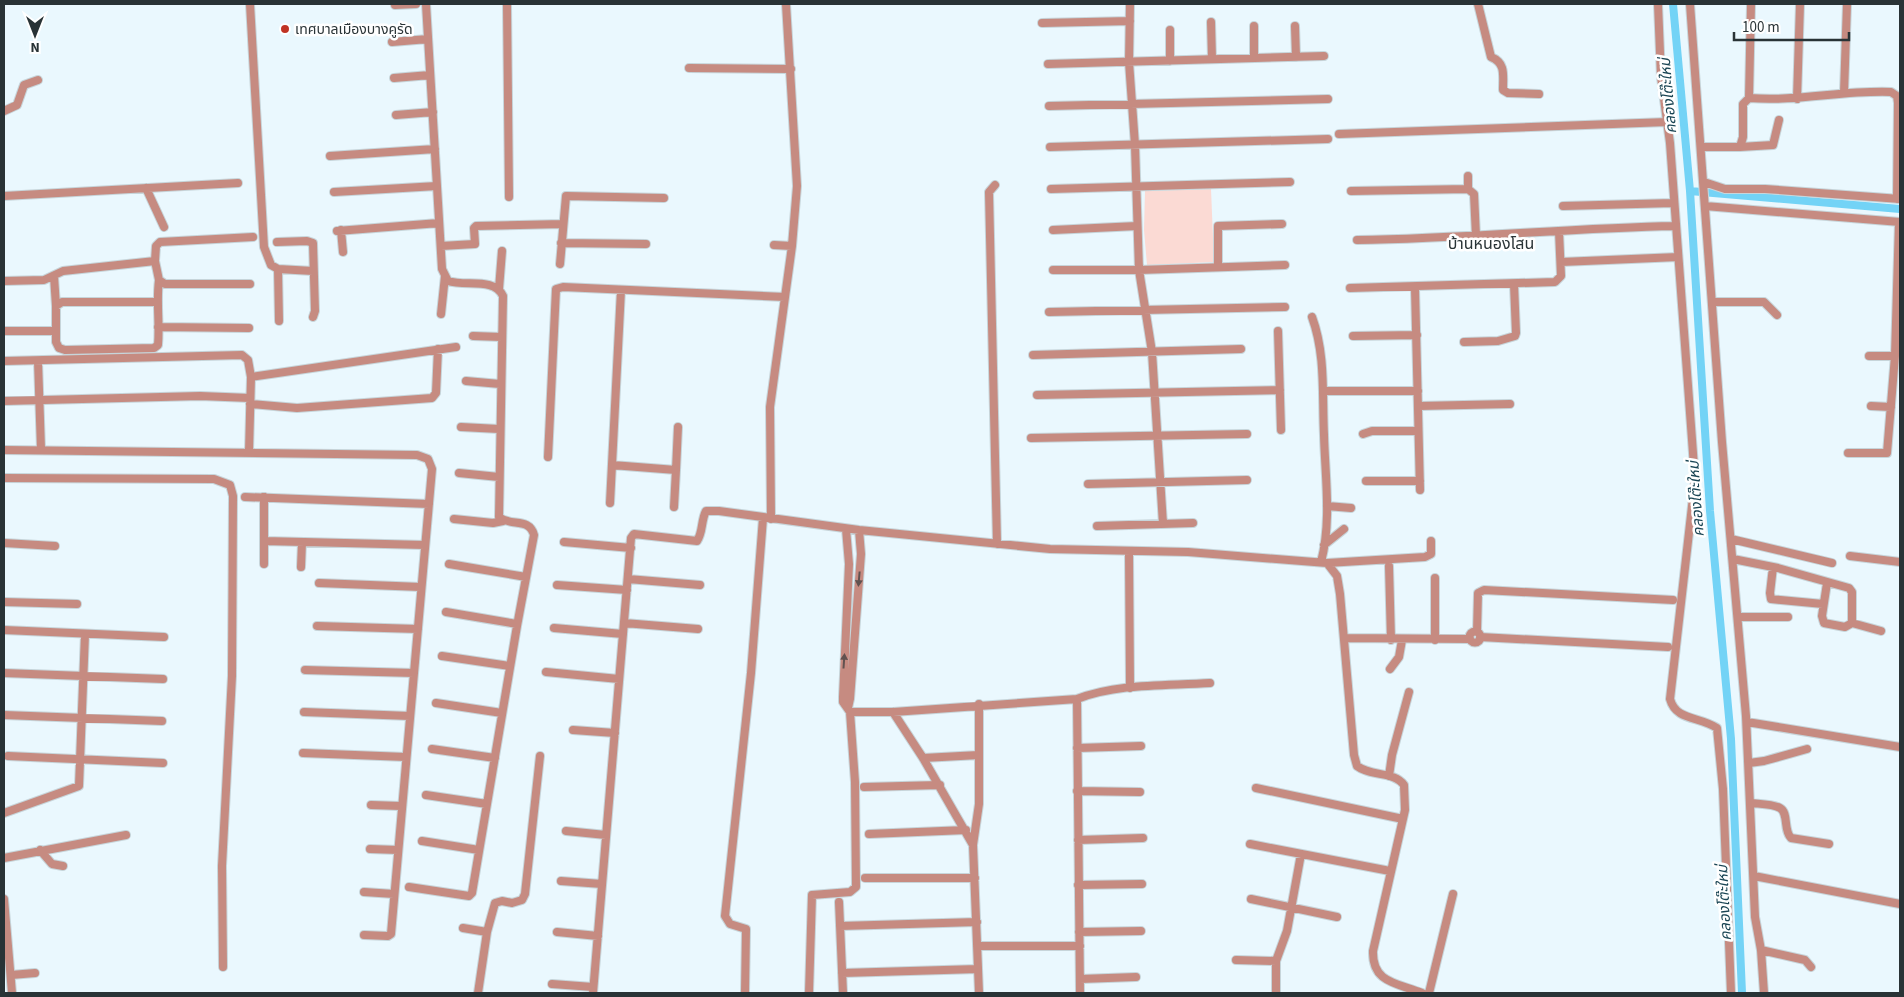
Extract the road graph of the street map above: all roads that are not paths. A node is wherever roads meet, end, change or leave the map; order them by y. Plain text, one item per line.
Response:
1 (250, 4) edge
2 (416, 4) edge
3 (426, 4) edge
4 (507, 4) edge
5 (786, 4) edge
6 (1130, 4) edge
7 (1478, 4) edge
8 (1658, 4) edge
9 (1690, 4) edge
10 (1751, 4) edge
11 (1800, 4) edge
12 (1847, 4) edge
13 (395, 5) edge
14 (1130, 21) junction
15 (1211, 22) dead end
16 (1042, 23) dead end
17 (1254, 26) dead end
18 (1295, 26) dead end
19 (1170, 30) dead end
20 (428, 38) junction
21 (392, 42) dead end
22 (1324, 56) dead end
23 (1296, 57) junction
24 (1254, 58) junction
25 (1212, 60) junction
26 (1170, 61) junction
27 (1129, 62) junction
28 (1048, 64) dead end
29 (689, 68) dead end
30 (791, 70) junction
31 (430, 75) junction
32 (394, 78) dead end
33 (38, 80) dead end
34 (1844, 93) junction
35 (1539, 94) dead end
36 (1749, 98) junction
37 (1796, 98) junction
38 (1328, 99) dead end
39 (1131, 103) junction
40 (1049, 106) dead end
41 (4, 111) edge
42 (433, 112) junction
43 (396, 115) dead end
44 (1779, 120) dead end
45 (1668, 122) junction
46 (1339, 134) dead end
47 (1328, 139) dead end
48 (1135, 144) junction
49 (1050, 147) dead end
50 (1701, 147) junction
51 (1740, 147) junction
52 (435, 149) junction
53 (330, 156) dead end
54 (1468, 176) dead end
55 (1290, 182) dead end
56 (238, 183) dead end
57 (995, 185) dead end
58 (1704, 185) junction
59 (437, 186) junction
60 (1136, 187) junction
61 (146, 188) junction
62 (1051, 189) dead end
63 (1468, 189) junction
64 (1351, 191) dead end
65 (334, 192) dead end
66 (4, 196) edge
67 (509, 196) dead end
68 (664, 198) dead end
69 (1899, 199) edge
70 (1673, 203) junction
71 (1705, 204) junction
72 (1562, 206) dead end
73 (1900, 222) edge
74 (440, 223) junction
75 (563, 224) junction
76 (1282, 224) dead end
77 (1137, 226) junction
78 (1675, 226) junction
79 (164, 227) dead end
80 (1053, 230) dead end
81 (1558, 231) junction
82 (1476, 236) junction
83 (253, 238) dead end
84 (1357, 240) dead end
85 (277, 242) dead end
86 (562, 243) junction
87 (646, 244) dead end
88 (774, 245) dead end
89 (441, 246) junction
90 (792, 246) junction
91 (502, 251) dead end
92 (343, 252) dead end
93 (1678, 257) junction
94 (155, 261) junction
95 (1561, 262) junction
96 (560, 264) dead end
97 (1285, 265) dead end
98 (1218, 266) junction
99 (278, 269) junction
100 (1053, 270) dead end
101 (1139, 270) junction
102 (314, 271) junction
103 (54, 276) junction
104 (445, 276) junction
105 (159, 280) junction
106 (4, 281) edge
107 (250, 284) dead end
108 (1514, 284) junction
109 (1350, 288) dead end
110 (1415, 288) junction
111 (500, 289) junction
112 (621, 290) junction
113 (785, 297) junction
114 (158, 302) junction
115 (1712, 302) junction
116 (56, 306) junction
117 (1285, 307) dead end
118 (1147, 310) junction
119 (1049, 312) dead end
120 (441, 314) dead end
121 (1777, 315) dead end
122 (313, 317) dead end
123 (1312, 318) dead end
124 (279, 321) dead end
125 (158, 327) junction
126 (249, 328) dead end
127 (4, 331) edge
128 (56, 331) junction
129 (1278, 331) dead end
130 (1417, 335) junction
131 (473, 336) dead end
132 (1354, 336) dead end
133 (502, 337) junction
134 (1464, 342) dead end
135 (456, 346) dead end
136 (438, 349) junction
137 (1241, 349) dead end
138 (1152, 352) junction
139 (1034, 355) dead end
140 (1869, 356) dead end
141 (1895, 356) junction
142 (38, 361) junction
143 (4, 362) edge
144 (251, 377) junction
145 (466, 381) dead end
146 (500, 384) junction
147 (1280, 390) junction
148 (1324, 391) junction
149 (1418, 391) junction
150 (1154, 394) junction
151 (1037, 396) dead end
152 (40, 401) junction
153 (250, 401) junction
154 (4, 402) edge
155 (1510, 404) dead end
156 (1418, 406) junction
157 (1871, 406) dead end
158 (1891, 407) junction
159 (461, 427) dead end
160 (678, 427) dead end
161 (499, 429) junction
162 (1281, 430) dead end
163 (1418, 431) junction
164 (1247, 434) dead end
165 (1363, 434) dead end
166 (1157, 437) junction
167 (1031, 438) dead end
168 (4, 450) edge
169 (41, 450) junction
170 (249, 452) junction
171 (1848, 453) dead end
172 (548, 457) dead end
173 (612, 465) junction
174 (676, 470) junction
175 (459, 473) dead end
176 (499, 477) junction
177 (4, 478) edge
178 (1247, 480) dead end
179 (1420, 480) junction
180 (1366, 481) dead end
181 (1159, 483) junction
182 (1088, 484) dead end
183 (1420, 490) dead end
184 (245, 497) dead end
185 (264, 497) junction
186 (610, 503) dead end
187 (429, 504) junction
188 (1326, 506) junction
189 (674, 507) dead end
190 (1351, 508) dead end
191 (767, 518) junction
192 (454, 519) dead end
193 (504, 521) junction
194 (1193, 523) dead end
195 (1164, 524) junction
196 (1098, 526) dead end
197 (846, 529) junction
198 (1344, 529) dead end
199 (859, 530) junction
200 (1731, 539) junction
201 (264, 541) junction
202 (1431, 541) dead end
203 (302, 542) junction
204 (564, 542) dead end
205 (4, 543) edge
206 (997, 544) junction
207 (425, 545) junction
208 (1324, 545) junction
209 (55, 546) dead end
210 (630, 548) junction
211 (1129, 552) junction
212 (1850, 556) dead end
213 (1733, 558) junction
214 (1324, 562) junction
215 (1900, 562) edge
216 (1832, 563) dead end
217 (264, 564) dead end
218 (448, 564) dead end
219 (1389, 566) dead end
220 (301, 567) dead end
221 (1773, 568) junction
222 (526, 577) junction
223 (1435, 578) dead end
224 (628, 580) junction
225 (319, 583) dead end
226 (1827, 583) junction
227 (557, 585) dead end
228 (700, 585) dead end
229 (422, 586) junction
230 (627, 590) junction
231 (1673, 600) dead end
232 (4, 602) edge
233 (77, 604) dead end
234 (1823, 604) junction
235 (446, 612) dead end
236 (1788, 616) dead end
237 (1738, 617) junction
238 (624, 623) junction
239 (1852, 623) junction
240 (517, 624) junction
241 (317, 626) dead end
242 (554, 628) dead end
243 (418, 629) junction
244 (698, 629) dead end
245 (4, 630) edge
246 (1881, 631) dead end
247 (85, 634) junction
248 (623, 634) junction
249 (1479, 635) junction
250 (164, 637) dead end
251 (1344, 638) junction
252 (1391, 640) junction
253 (1402, 640) junction
254 (1435, 640) junction
255 (1668, 647) dead end
256 (442, 656) dead end
257 (510, 666) junction
258 (1390, 669) dead end
259 (305, 670) dead end
260 (546, 672) dead end
261 (4, 673) edge
262 (414, 673) junction
263 (84, 676) junction
264 (163, 679) dead end
265 (620, 679) junction
266 (1210, 683) dead end
267 (1130, 688) junction
268 (1409, 692) dead end
269 (1077, 698) junction
270 (436, 703) dead end
271 (979, 704) junction
272 (849, 710) junction
273 (304, 712) dead end
274 (893, 712) junction
275 (502, 713) junction
276 (4, 715) edge
277 (410, 716) junction
278 (82, 718) junction
279 (162, 721) dead end
280 (1747, 722) junction
281 (572, 730) dead end
282 (615, 733) junction
283 (1141, 746) dead end
284 (1900, 747) edge
285 (1077, 748) junction
286 (432, 749) dead end
287 (1807, 749) dead end
288 (303, 753) dead end
289 (979, 755) junction
290 (8, 756) dead end
291 (540, 756) dead end
292 (406, 757) junction
293 (495, 758) junction
294 (924, 758) junction
295 (82, 759) junction
296 (163, 763) dead end
297 (1749, 763) junction
298 (1389, 776) junction
299 (940, 785) junction
300 (864, 787) dead end
301 (1256, 788) dead end
302 (1077, 791) junction
303 (1140, 792) dead end
304 (426, 795) dead end
305 (1751, 803) junction
306 (487, 804) junction
307 (371, 805) dead end
308 (401, 806) junction
309 (4, 813) edge
310 (1403, 819) junction
311 (966, 830) junction
312 (566, 831) dead end
313 (869, 834) dead end
314 (126, 835) dead end
315 (606, 835) junction
316 (1143, 838) dead end
317 (1078, 840) junction
318 (422, 841) dead end
319 (1250, 844) dead end
320 (1829, 844) dead end
321 (974, 845) junction
322 (370, 849) dead end
323 (40, 850) junction
324 (398, 850) junction
325 (479, 850) junction
326 (1301, 854) junction
327 (4, 858) edge
328 (63, 866) dead end
329 (1390, 871) junction
330 (1754, 876) junction
331 (865, 878) dead end
332 (976, 878) junction
333 (561, 881) dead end
334 (602, 884) junction
335 (1142, 884) dead end
336 (1078, 885) junction
337 (409, 887) dead end
338 (364, 892) dead end
339 (394, 894) junction
340 (1453, 894) dead end
341 (4, 899) edge
342 (1251, 899) dead end
343 (839, 902) dead end
344 (1900, 904) edge
345 (1292, 907) junction
346 (1338, 917) dead end
347 (977, 922) junction
348 (840, 926) junction
349 (463, 928) dead end
350 (1141, 931) dead end
351 (487, 932) junction
352 (557, 932) dead end
353 (1079, 932) junction
354 (364, 935) dead end
355 (598, 936) junction
356 (978, 946) junction
357 (1080, 946) junction
358 (1761, 950) junction
359 (7, 955) edge
360 (1236, 960) dead end
361 (1276, 961) junction
362 (222, 967) dead end
363 (1811, 968) dead end
364 (978, 969) junction
365 (35, 973) dead end
366 (842, 973) junction
367 (11, 975) junction
368 (1136, 977) dead end
369 (1080, 979) junction
370 (552, 984) dead end
371 (593, 990) edge
372 (12, 993) edge
373 (478, 993) edge
374 (745, 993) edge
375 (810, 993) edge
376 (843, 993) edge
377 (980, 993) edge
378 (1080, 993) edge
379 (1276, 993) edge
380 (1422, 993) edge
381 (1429, 993) edge
382 (1731, 993) edge
383 (1764, 993) edge

1 - 99 street
2 - 13 street
3 - 20 street
4 - 67 street
5 - 30 street
6 - 14 street
7 - 35 street
8 - 45 street
9 - 50 street
10 - 36 street
11 - 37 street
12 - 34 street
14 - 16 street
14 - 27 street
15 - 25 street
17 - 24 street
18 - 23 street
19 - 26 street
20 - 21 street
20 - 31 street
22 - 23 street
23 - 24 street
24 - 25 street
25 - 26 street
26 - 27 street
27 - 28 street
27 - 39 street
29 - 30 street
30 - 90 street
31 - 32 street
31 - 42 street
33 - 41 street
34 - 37 street
34 - 69 street
36 - 37 street
36 - 51 street
38 - 39 street
39 - 40 street
39 - 48 street
42 - 43 street
42 - 52 street
44 - 51 street
45 - 46 street
45 - 70 street
47 - 48 street
48 - 49 street
48 - 60 street
50 - 51 street
50 - 58 street
52 - 53 street
52 - 59 street
54 - 63 street
55 - 60 street
56 - 61 street
57 - 206 street
58 - 69 street
58 - 71 street
59 - 65 street
59 - 74 street
60 - 62 street
60 - 77 street
61 - 66 street
61 - 79 street
63 - 64 street
63 - 82 street
68 - 75 street
70 - 72 street
70 - 78 street
71 - 73 street
71 - 115 street
73 - 141 street
74 - 89 street
74 - 92 street
75 - 86 street
75 - 89 street
76 - 98 street
77 - 80 street
77 - 101 street
78 - 81 street
78 - 93 street
81 - 82 street
81 - 95 street
82 - 84 street
83 - 94 street
85 - 102 street
86 - 87 street
86 - 96 street
88 - 90 street
89 - 104 street
90 - 113 street
91 - 111 street
93 - 95 street
93 - 382 street
94 - 103 street
94 - 105 street
95 - 108 street
97 - 98 street
98 - 101 street
99 - 102 street
99 - 124 street
100 - 101 street
101 - 118 street
102 - 122 street
103 - 106 street
103 - 116 street
104 - 111 street
104 - 120 street
105 - 107 street
105 - 114 street
108 - 110 street
108 - 134 street
109 - 110 street
110 - 130 street
111 - 133 street
112 - 113 street
112 - 172 street
112 - 173 street
113 - 191 street
114 - 116 street
114 - 125 street
115 - 121 street
115 - 200 street
116 - 128 street
117 - 118 street
118 - 119 street
118 - 138 street
123 - 148 street
125 - 126 street
125 - 128 street
127 - 128 street
129 - 147 street
130 - 132 street
130 - 149 street
131 - 133 street
133 - 146 street
135 - 136 street
136 - 144 street
136 - 153 street
137 - 138 street
138 - 139 street
138 - 150 street
140 - 141 street
141 - 158 street
142 - 143 street
142 - 144 street
142 - 152 street
144 - 153 street
145 - 146 street
146 - 161 street
147 - 150 street
147 - 162 street
148 - 149 street
148 - 188 street
149 - 156 street
150 - 151 street
150 - 166 street
152 - 153 street
152 - 154 street
152 - 169 street
153 - 170 street
155 - 156 street
156 - 163 street
157 - 158 street
158 - 171 street
159 - 161 street
160 - 174 street
161 - 176 street
163 - 165 street
163 - 179 street
164 - 166 street
166 - 167 street
166 - 181 street
168 - 169 street
169 - 170 street
170 - 187 street
173 - 174 street
173 - 186 street
174 - 189 street
175 - 176 street
176 - 193 street
177 - 362 street
178 - 181 street
179 - 180 street
179 - 183 street
181 - 182 street
181 - 195 street
184 - 185 street
185 - 187 street
185 - 201 street
187 - 207 street
188 - 190 street
188 - 208 street
191 - 197 street
191 - 210 street
191 - 374 street
192 - 193 street
193 - 222 street
194 - 195 street
195 - 196 street
197 - 199 street
272 -> 197 street
198 - 208 street
199 - 206 street
199 -> 272 street
200 - 213 street
200 - 216 street
201 - 203 street
201 - 217 street
202 - 214 street
203 - 207 street
203 - 220 street
204 - 210 street
205 - 209 street
206 - 211 street
207 - 229 street
208 - 214 street
210 - 224 street
211 - 214 street
211 - 267 street
212 - 215 street
213 - 221 street
213 - 237 street
214 - 251 street
218 - 222 street
219 - 252 street
221 - 226 street
221 - 234 street
222 - 240 street
223 - 254 street
224 - 228 street
224 - 230 street
225 - 229 street
226 - 234 street
226 - 239 street
227 - 230 street
229 - 243 street
230 - 238 street
231 - 249 street
232 - 233 street
234 - 239 street
235 - 240 street
236 - 237 street
237 - 280 street
238 - 244 street
238 - 248 street
239 - 246 street
240 - 257 street
241 - 243 street
242 - 248 street
243 - 262 street
245 - 247 street
247 - 250 street
247 - 263 street
248 - 265 street
249 - 254 street
249 - 255 street
251 - 252 street
251 - 298 street
252 - 253 street
253 - 254 street
253 - 258 street
256 - 257 street
257 - 275 street
259 - 262 street
260 - 265 street
261 - 263 street
262 - 277 street
263 - 264 street
263 - 278 street
265 - 282 street
266 - 267 street
267 - 269 street
268 - 298 street
269 - 271 street
269 - 285 street
270 - 275 street
271 - 274 street
271 - 289 street
272 - 274 street
272 - 375 street
273 - 277 street
274 - 294 street
275 - 293 street
276 - 278 street
277 - 292 street
278 - 279 street
278 - 295 street
280 - 284 street
280 - 297 street
281 - 282 street
282 - 315 street
283 - 285 street
285 - 302 street
286 - 293 street
287 - 297 street
288 - 292 street
289 - 294 street
289 - 321 street
290 - 295 street
291 - 351 street
292 - 308 street
293 - 306 street
294 - 299 street
295 - 296 street
295 - 309 street
297 - 305 street
298 - 310 street
299 - 300 street
299 - 311 street
301 - 310 street
302 - 303 street
302 - 317 street
304 - 306 street
305 - 320 street
305 - 330 street
306 - 325 street
307 - 308 street
308 - 324 street
310 - 329 street
311 - 313 street
311 - 321 street
312 - 315 street
314 - 323 street
315 - 334 street
316 - 317 street
317 - 336 street
318 - 325 street
319 - 326 street
321 - 332 street
322 - 324 street
323 - 327 street
323 - 328 street
324 - 339 street
325 - 337 street
326 - 329 street
326 - 345 street
329 - 380 street
330 - 344 street
330 - 358 street
331 - 332 street
332 - 347 street
333 - 334 street
334 - 355 street
335 - 336 street
336 - 353 street
338 - 339 street
339 - 354 street
340 - 381 street
341 - 359 street
342 - 345 street
343 - 348 street
345 - 346 street
345 - 361 street
347 - 348 street
347 - 356 street
348 - 366 street
349 - 351 street
350 - 353 street
351 - 373 street
352 - 355 street
353 - 357 street
355 - 371 street
356 - 357 street
356 - 364 street
357 - 369 street
358 - 363 street
358 - 383 street
359 - 367 street
360 - 361 street
361 - 379 street
364 - 366 street
364 - 377 street
365 - 367 street
366 - 376 street
367 - 372 street
368 - 369 street
369 - 378 street
370 - 371 street

